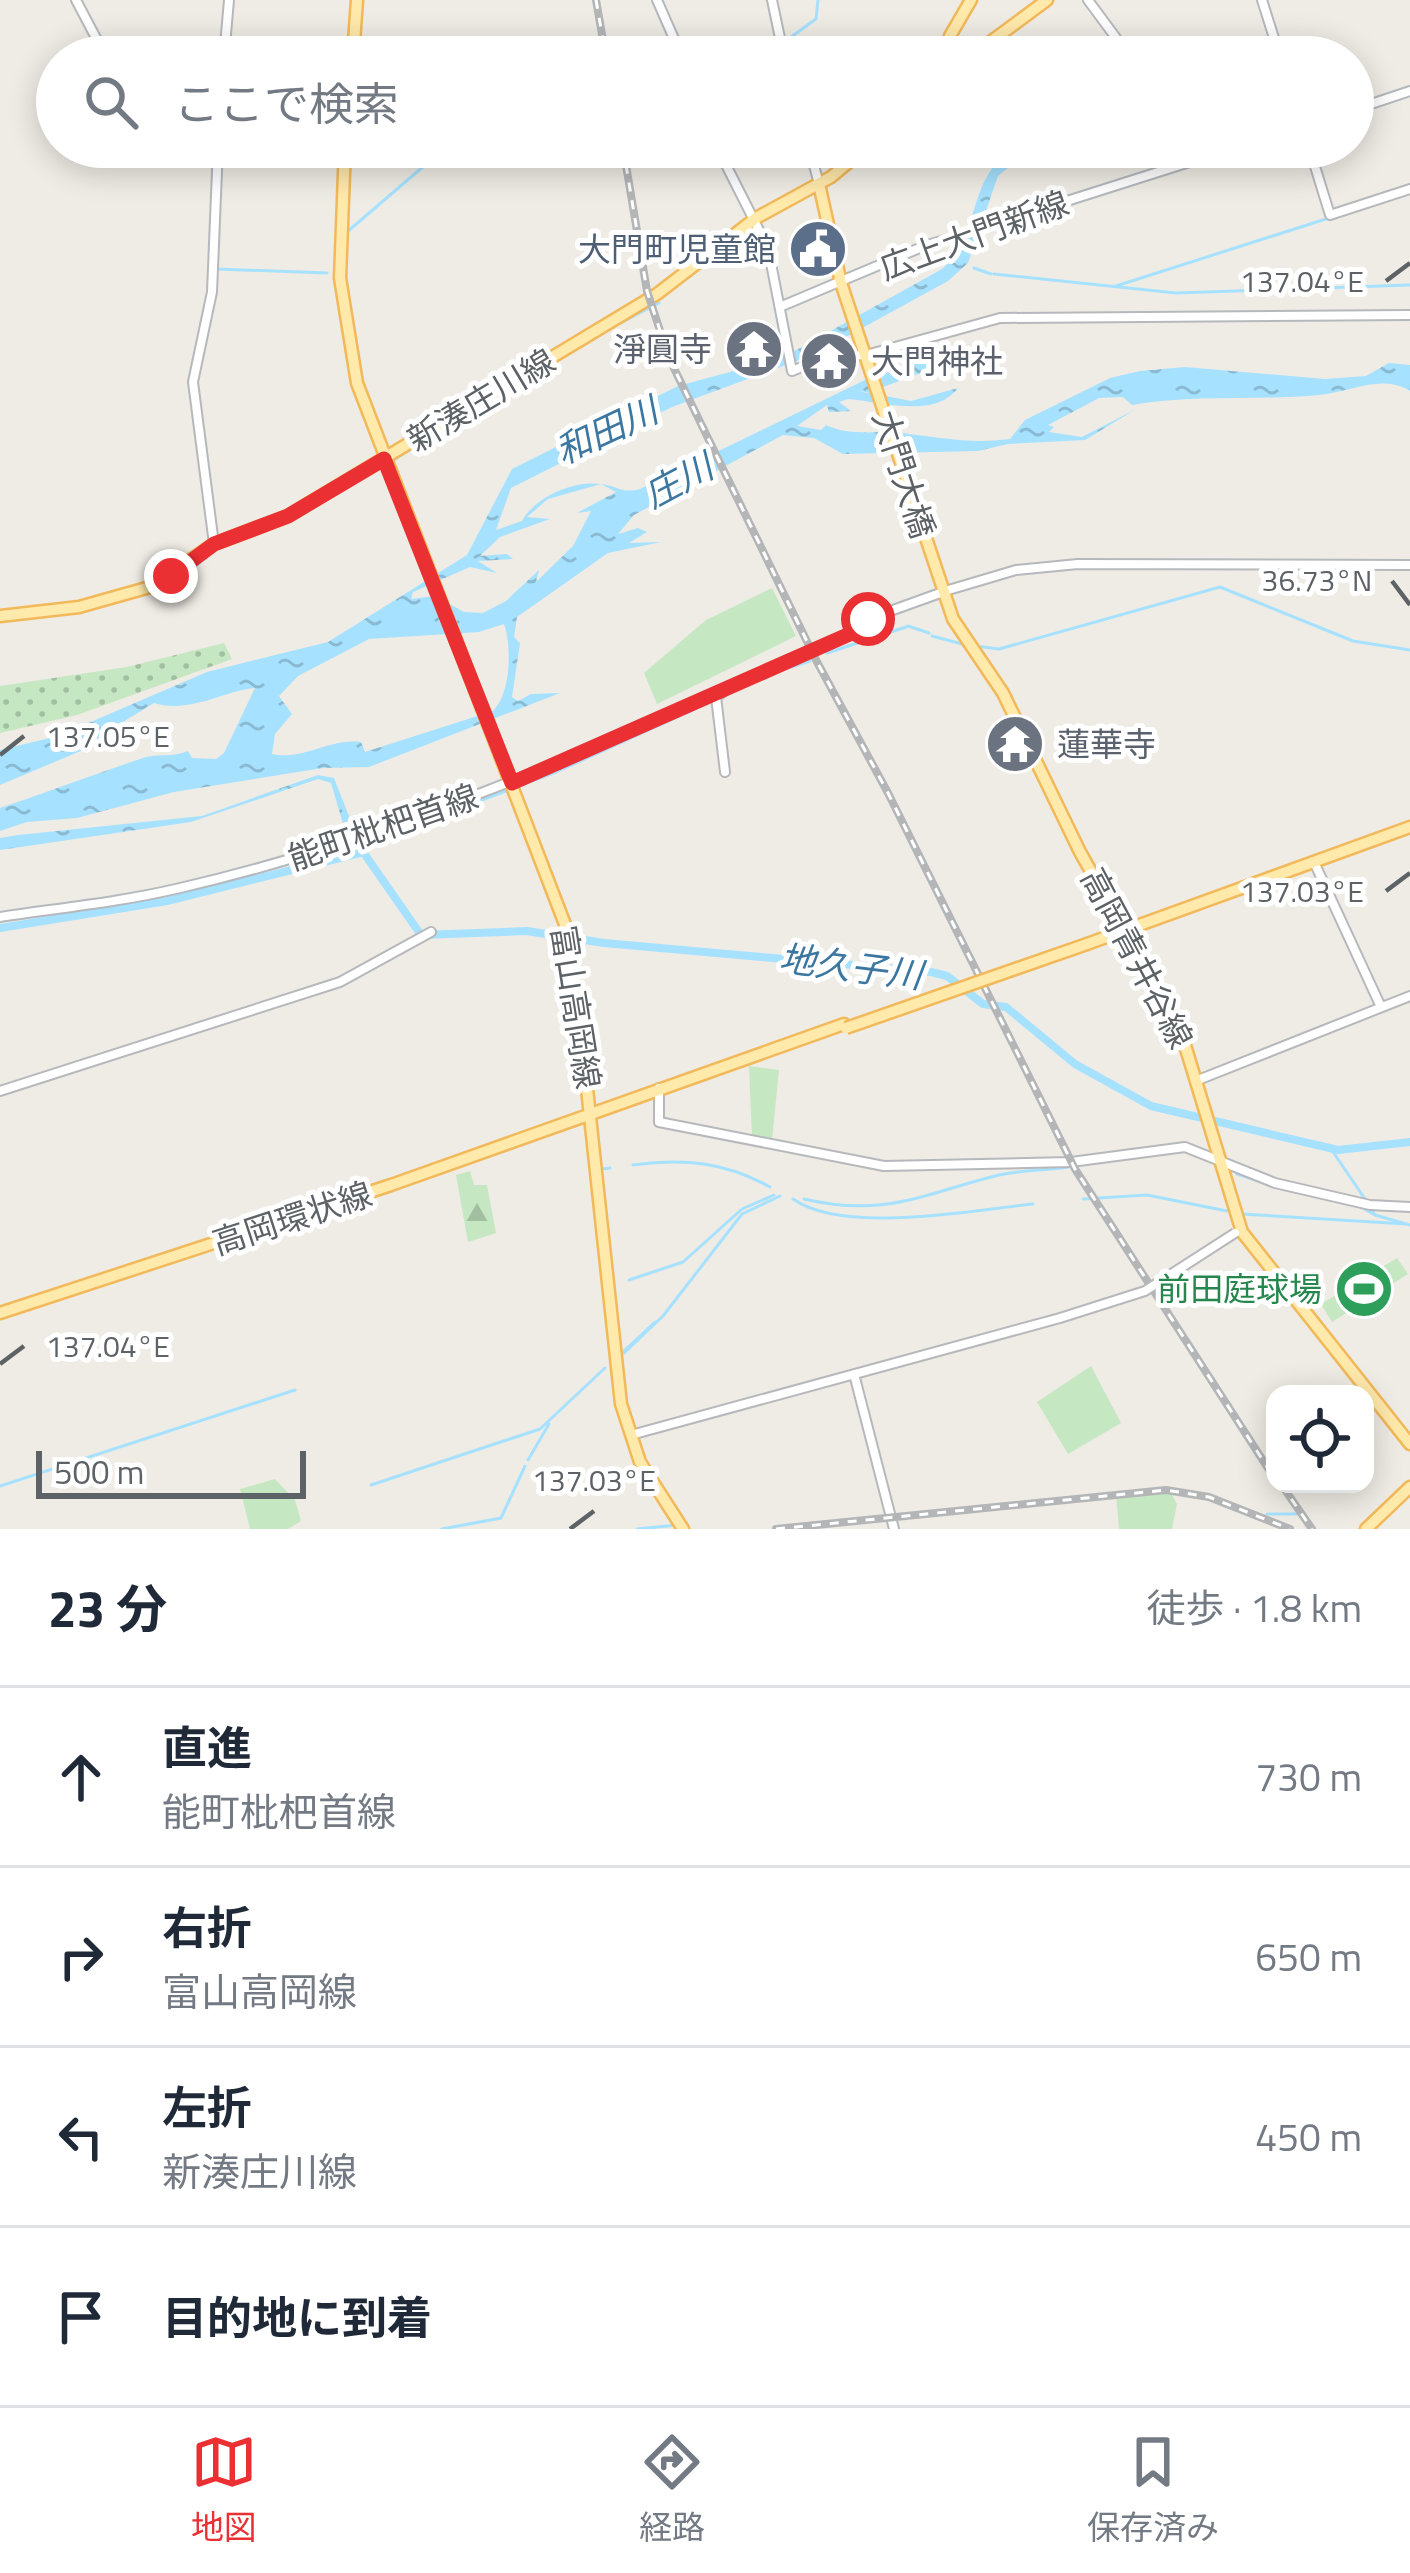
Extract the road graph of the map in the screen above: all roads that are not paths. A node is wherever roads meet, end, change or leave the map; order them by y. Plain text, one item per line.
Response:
1 (76, 0) edge
2 (229, 0) edge
3 (358, 0) edge
4 (657, 0) edge
5 (772, 0) edge
6 (971, 0) edge
7 (1047, 0) edge
8 (1088, 0) edge
9 (1262, 0) edge
10 (95, 36) edge
11 (226, 36) edge
12 (354, 36) edge
13 (673, 36) edge
14 (780, 36) edge
15 (950, 36) edge
16 (998, 36) edge
17 (1115, 36) edge
18 (1273, 36) edge
19 (1410, 91) edge
20 (1374, 103) edge
21 (217, 168) edge
22 (344, 168) edge
23 (729, 168) edge
24 (815, 168) edge
25 (840, 168) edge
26 (1171, 168) edge
27 (1315, 168) edge
28 (819, 184) junction
29 (1410, 189) edge
30 (756, 218) junction
31 (841, 283) junction
32 (782, 306) junction
33 (1410, 315) edge
34 (866, 354) junction
35 (384, 459) junction
36 (214, 544) junction
37 (1410, 565) edge
38 (942, 589) junction
39 (0, 616) edge
40 (732, 683) junction
41 (724, 772) dead end
42 (512, 784) junction
43 (1410, 827) edge
44 (1314, 862) junction
45 (0, 916) edge
46 (1124, 927) junction
47 (426, 934) dead end
48 (1410, 996) edge
49 (1382, 1007) junction
50 (1198, 1080) junction
51 (660, 1090) junction
52 (0, 1091) edge
53 (588, 1115) junction
54 (1222, 1164) junction
55 (1410, 1207) edge
56 (1238, 1233) junction
57 (0, 1313) edge
58 (854, 1374) junction
59 (629, 1435) junction
60 (1410, 1444) edge
61 (1410, 1487) edge
62 (683, 1529) edge
63 (894, 1529) edge
64 (1366, 1529) edge

1 - 10 street
2 - 11 street
3 - 12 main road
4 - 13 street
5 - 14 street
6 - 15 main road
7 - 16 main road
8 - 17 street
9 - 18 street
19 - 20 street
21 - 36 street
22 - 35 main road, 富山高岡線
23 - 30 street
24 - 28 street
25 - 28 main road, 新湊庄川線
26 - 31 street, 広上大門新線
27 - 29 street
28 - 30 main road, 新湊庄川線
28 - 31 main road
30 - 32 street
30 - 35 main road, 新湊庄川線
31 - 32 street, 広上大門新線
31 - 34 main road
32 - 34 street
33 - 34 street
34 - 38 main road, 大門大橋
35 - 36 main road, 新湊庄川線
35 - 42 main road, 富山高岡線
36 - 39 main road, 新湊庄川線
37 - 38 street, 能町枇杷首線
38 - 40 street, 能町枇杷首線
38 - 46 main road, 高岡青井谷線
40 - 41 street
40 - 42 street, 能町枇杷首線
42 - 45 street, 能町枇杷首線
42 - 53 main road, 富山高岡線
43 - 44 main road, 高岡環状線
44 - 46 main road, 高岡環状線
44 - 49 street
46 - 50 main road, 高岡青井谷線
46 - 51 main road, 高岡環状線, bridge
47 - 52 street
48 - 49 street
49 - 50 street
50 - 54 main road, 高岡青井谷線
51 - 53 main road, 高岡環状線
51 - 54 street
53 - 57 main road, 高岡環状線
53 - 59 main road, 富山高岡線
54 - 55 street
54 - 56 main road, 高岡青井谷線
56 - 58 street, bridge
56 - 60 main road, 高岡青井谷線
58 - 59 street
58 - 63 street
59 - 62 main road, 富山高岡線
61 - 64 main road

